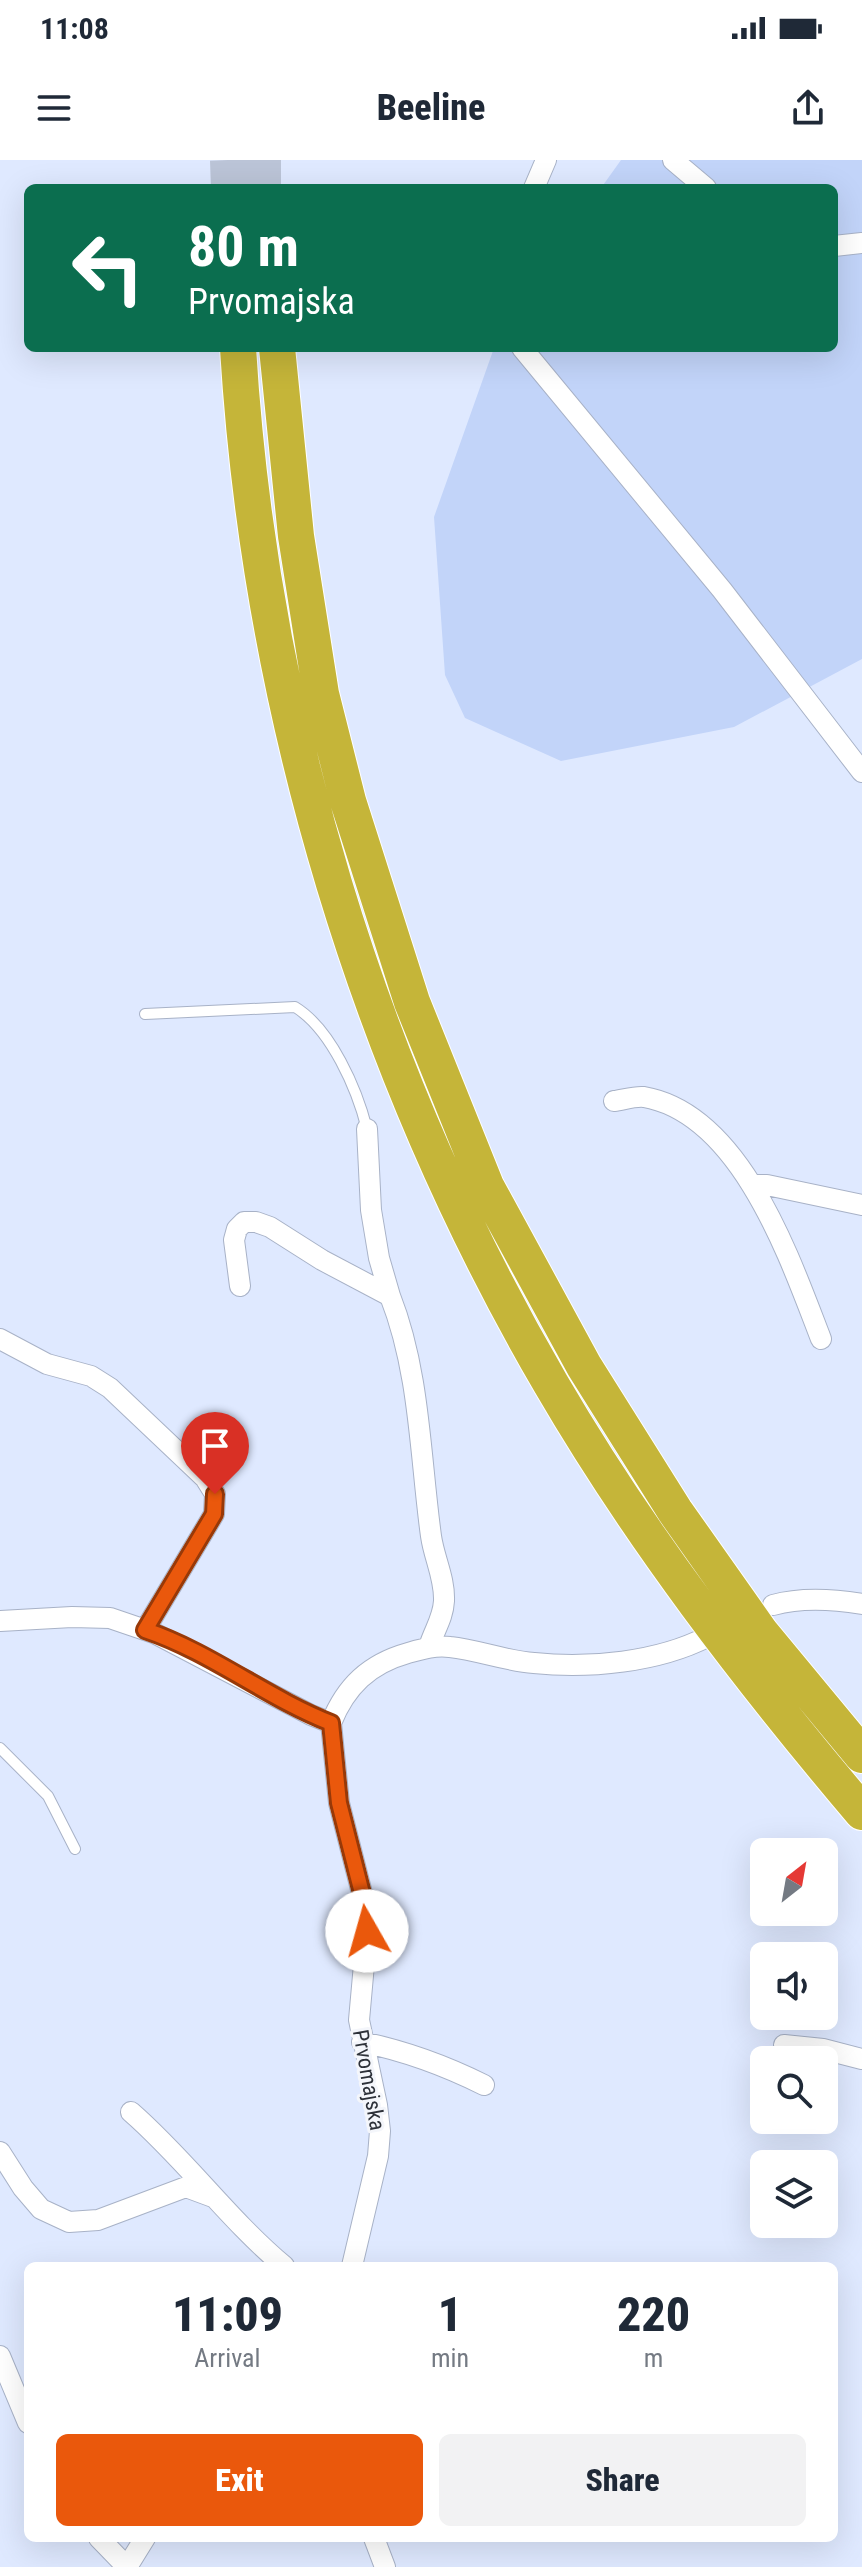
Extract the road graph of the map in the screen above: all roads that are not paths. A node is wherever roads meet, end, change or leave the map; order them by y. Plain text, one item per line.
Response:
1 (546, 160) edge
2 (673, 160) edge
3 (536, 184) edge
4 (701, 184) edge
5 (862, 243) edge
6 (838, 246) edge
7 (238, 352) edge
8 (277, 352) edge
9 (525, 352) edge
10 (862, 772) edge
11 (145, 1014) dead end
12 (614, 1101) dead end
13 (367, 1129) joint
14 (753, 1185) junction
15 (862, 1205) edge
16 (240, 1286) dead end
17 (390, 1296) junction
18 (0, 1339) edge
19 (821, 1339) dead end
20 (862, 1604) edge
21 (773, 1605) dead end
22 (0, 1621) edge
23 (145, 1630) junction
24 (707, 1637) dead end
25 (429, 1647) junction
26 (331, 1723) junction
27 (0, 1748) edge
28 (862, 1755) edge
29 (862, 1812) edge
30 (75, 1849) dead end
31 (362, 2042) junction
32 (784, 2045) dead end
33 (862, 2059) edge
34 (484, 2085) dead end
35 (131, 2112) dead end
36 (0, 2152) edge
37 (213, 2197) junction
38 (280, 2262) edge
39 (353, 2262) edge
40 (0, 2356) edge
41 (24, 2414) edge
42 (103, 2542) edge
43 (143, 2542) edge
44 (376, 2542) edge
45 (127, 2567) edge
46 (385, 2567) edge

1 - 3 street
2 - 4 street
5 - 6 street
7 - 29 highway
8 - 28 highway
9 - 10 street
11 - 13 lane
12 - 14 street
13 - 17 street
14 - 15 street
14 - 19 street
16 - 17 street
17 - 25 street
18 - 23 street
20 - 21 street
22 - 23 street
23 - 26 street
24 - 25 street
25 - 26 street
26 - 31 street, Prvomajska
27 - 30 lane
31 - 34 street
31 - 39 street, Prvomajska
32 - 33 street
35 - 37 street
36 - 37 street
37 - 38 street
40 - 41 street
42 - 45 street
43 - 45 street
44 - 46 street

